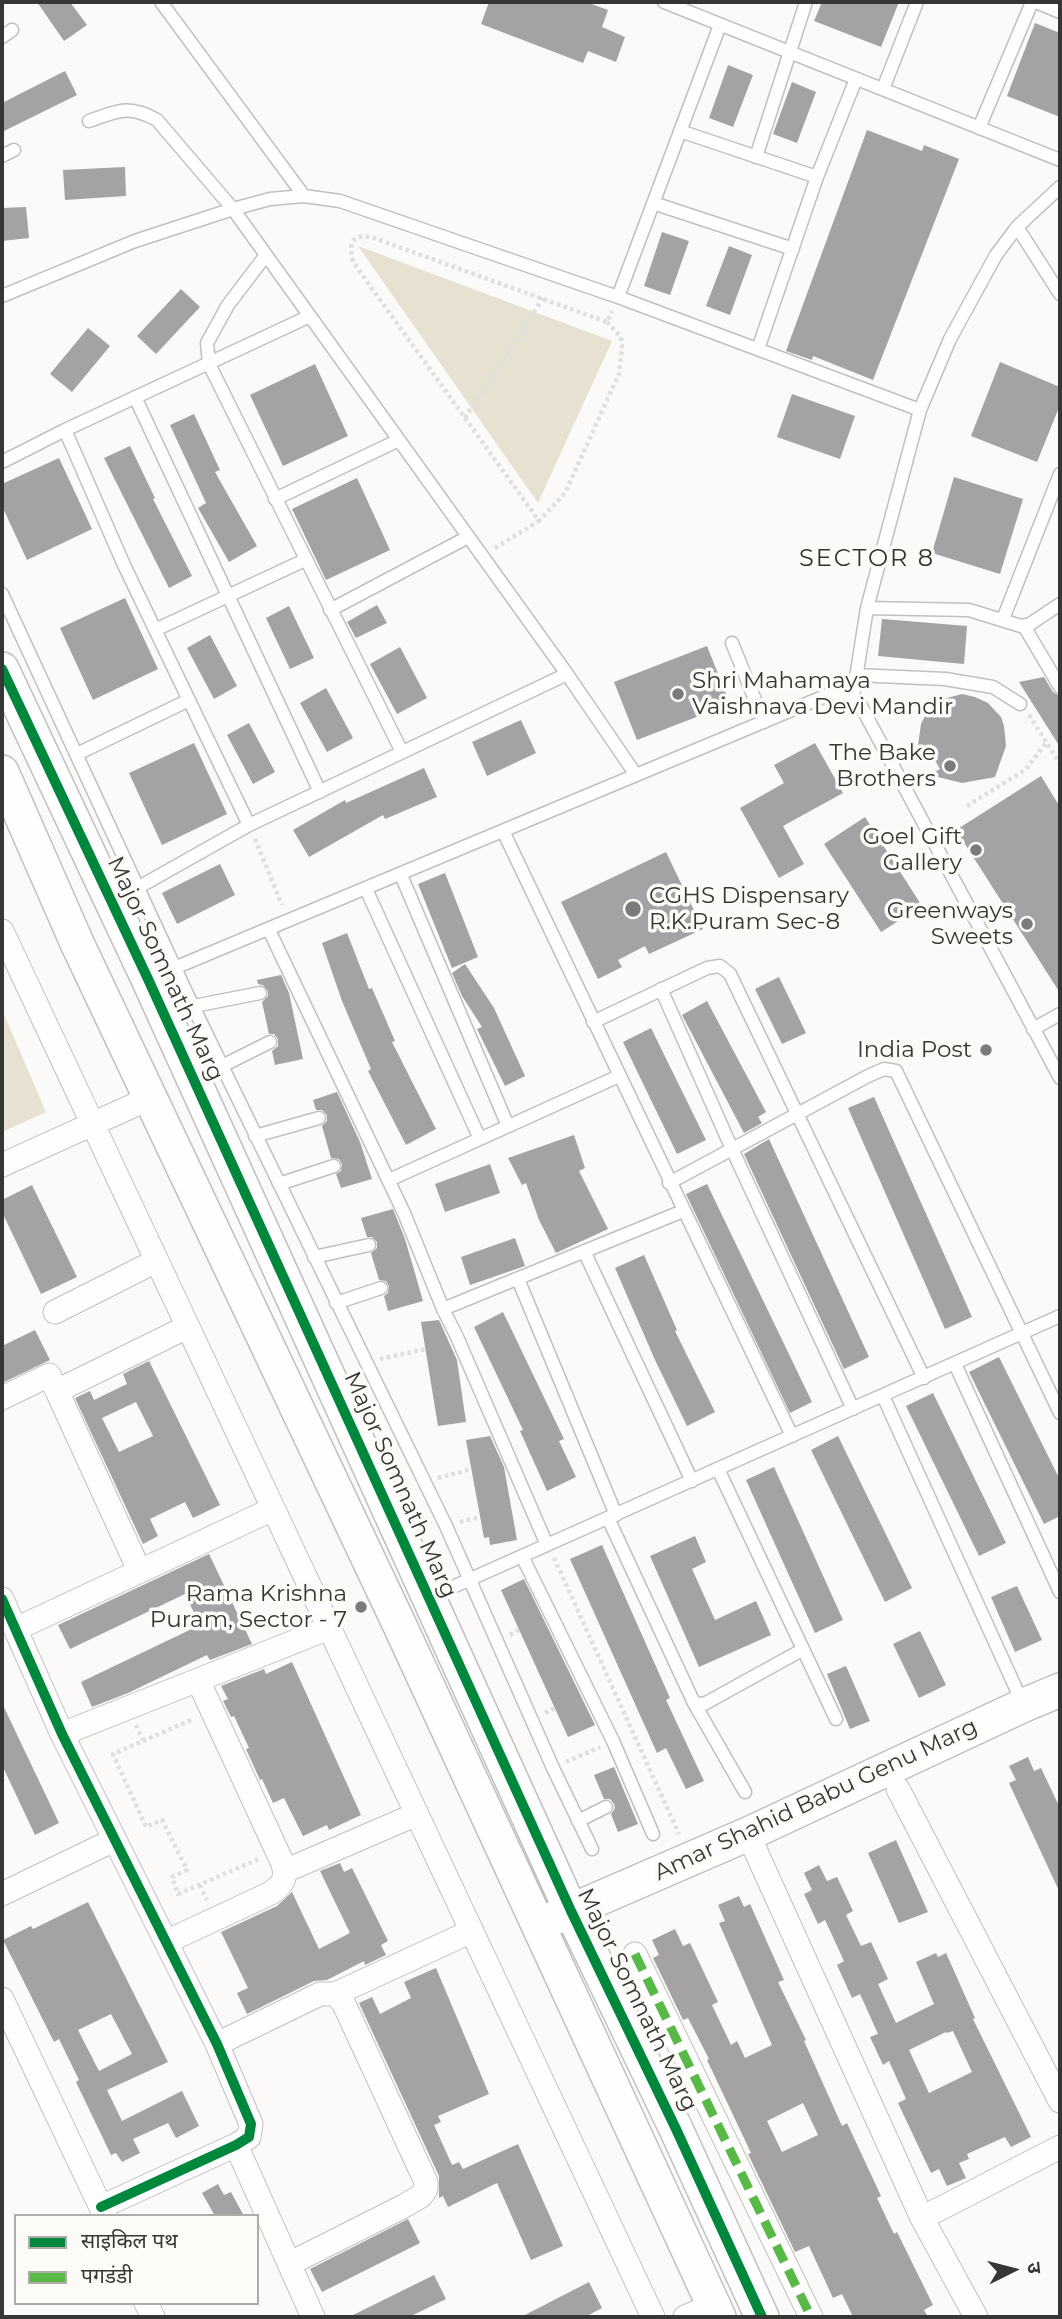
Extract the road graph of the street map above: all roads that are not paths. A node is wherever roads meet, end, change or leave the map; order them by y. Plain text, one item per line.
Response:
1 (161, 2) edge
2 (664, 2) edge
3 (806, 2) edge
4 (917, 2) edge
5 (1034, 2) edge
6 (1060, 12) edge
7 (720, 25) junction
8 (790, 52) junction
9 (856, 79) junction
10 (883, 89) junction
11 (89, 121) dead end
12 (979, 128) junction
13 (680, 131) junction
14 (755, 157) junction
15 (1060, 160) edge
16 (817, 177) junction
17 (1060, 187) edge
18 (304, 196) junction
19 (653, 202) junction
20 (233, 209) junction
21 (1017, 227) junction
22 (793, 249) junction
23 (266, 255) junction
24 (1060, 294) edge
25 (2, 296) edge
26 (618, 297) junction
27 (310, 316) junction
28 (758, 349) junction
29 (209, 364) junction
30 (135, 397) junction
31 (920, 410) junction
32 (65, 430) junction
33 (399, 440) junction
34 (2, 462) edge
35 (1060, 474) edge
36 (275, 499) junction
37 (468, 537) junction
38 (305, 560) junction
39 (2, 594) edge
40 (228, 596) junction
41 (1060, 604) edge
42 (867, 608) junction
43 (330, 610) junction
44 (1003, 619) junction
45 (1024, 625) junction
46 (155, 630) junction
47 (732, 643) dead end
48 (2, 669) edge
49 (567, 674) junction
50 (856, 675) junction
51 (1060, 687) edge
52 (853, 697) junction
53 (189, 701) junction
54 (1020, 704) road end
55 (764, 722) junction
56 (402, 752) junction
57 (77, 754) junction
58 (2, 772) edge
59 (636, 775) junction
60 (320, 792) junction
61 (249, 825) junction
62 (504, 833) junction
63 (401, 875) junction
64 (139, 887) junction
65 (366, 889) junction
66 (269, 930) junction
67 (2, 931) edge
68 (162, 974) junction
69 (662, 989) junction
70 (260, 993) dead end
71 (194, 1006) junction
72 (1060, 1014) edge
73 (593, 1022) junction
74 (1033, 1029) junction
75 (270, 1042) dead end
76 (222, 1066) junction
77 (619, 1076) junction
78 (1060, 1079) edge
79 (150, 1098) junction
80 (797, 1114) junction
81 (319, 1118) dead end
82 (92, 1124) junction
83 (508, 1126) junction
84 (256, 1136) junction
85 (480, 1139) junction
86 (732, 1149) junction
87 (2, 1165) edge
88 (334, 1166) dead end
89 (389, 1180) junction
90 (669, 1183) junction
91 (279, 1184) junction
92 (683, 1211) junction
93 (369, 1245) dead end
94 (584, 1251) junction
95 (314, 1257) junction
96 (156, 1261) junction
97 (518, 1279) junction
98 (382, 1288) dead end
99 (336, 1303) junction
100 (443, 1309) junction
101 (55, 1312) dead end
102 (1060, 1316) edge
103 (187, 1327) junction
104 (1023, 1334) junction
105 (955, 1364) junction
106 (924, 1378) junction
107 (883, 1396) junction
108 (60, 1397) junction
109 (2, 1398) edge
110 (853, 1409) junction
111 (1060, 1413) edge
112 (792, 1436) junction
113 (718, 1469) junction
114 (692, 1481) junction
115 (273, 1509) junction
116 (612, 1516) junction
117 (547, 1545) junction
118 (522, 1556) junction
119 (139, 1570) junction
120 (470, 1579) junction
121 (1060, 1592) edge
122 (428, 1598) junction
123 (2, 1599) edge
124 (329, 1628) junction
125 (16, 1629) junction
126 (802, 1650) junction
127 (198, 1680) junction
128 (1049, 1699) edge
129 (694, 1703) junction
130 (836, 1719) dead end
131 (62, 1734) junction
132 (898, 1789) dead end
133 (745, 1792) dead end
134 (606, 1807) dead end
135 (417, 1814) junction
136 (578, 1821) junction
137 (653, 1834) dead end
138 (748, 1834) junction
139 (114, 1840) junction
140 (592, 1849) dead end
141 (285, 1871) junction
142 (2, 1894) edge
143 (570, 1911) junction
144 (538, 1925) junction
145 (472, 1931) junction
146 (166, 1942) junction
147 (635, 1954) dead end
148 (335, 1994) junction
149 (2, 1999) edge
150 (217, 2043) junction
151 (1060, 2101) edge
152 (236, 2145) junction
153 (1060, 2147) edge
154 (103, 2211) edge
155 (922, 2218) junction
156 (289, 2264) junction
157 (706, 2313) edge
158 (313, 2317) edge
159 (653, 2317) edge
160 (762, 2317) edge
161 (811, 2317) edge
162 (976, 2317) edge

1 - 18 lane
2 - 7 lane
3 - 8 lane
4 - 10 lane
5 - 6 lane
5 - 12 lane
7 - 8 lane
7 - 13 lane
8 - 9 lane
8 - 14 lane
9 - 10 lane
9 - 16 lane
10 - 12 lane
11 - 20 lane
12 - 15 lane
13 - 14 lane
13 - 19 lane
14 - 16 lane
16 - 22 lane
17 - 21 lane
18 - 20 lane
18 - 26 lane
19 - 22 lane
19 - 26 lane
20 - 23 lane
20 - 25 lane
21 - 24 lane
21 - 31 lane
22 - 28 lane
23 - 27 lane
23 - 29 lane
26 - 28 lane
27 - 29 lane
27 - 33 lane
28 - 31 lane
29 - 30 lane
29 - 36 lane
30 - 32 lane
30 - 40 lane
31 - 42 lane
32 - 34 lane
32 - 46 lane
33 - 36 lane
33 - 37 lane
35 - 44 lane
36 - 38 lane
37 - 43 lane
37 - 49 lane
38 - 40 lane
38 - 43 lane
39 - 57 lane
40 - 46 lane
40 - 60 lane
41 - 45 lane
42 - 44 lane
42 - 50 lane
43 - 56 lane
44 - 45 lane
45 - 51 lane
46 - 53 lane
47 - 55 lane
48 - 68 street, Major Somnath Marg
49 - 56 lane
49 - 59 lane
50 - 52 lane
50 - 54 lane
52 - 55 lane
52 - 74 lane
53 - 57 lane
53 - 61 lane
55 - 59 lane
56 - 60 lane
57 - 64 lane
58 - 79 street
59 - 62 lane
60 - 61 lane
61 - 64 lane
62 - 63 lane
62 - 73 lane
63 - 65 lane
63 - 83 lane
64 - 68 lane
65 - 66 lane
65 - 85 lane
66 - 68 lane
66 - 89 lane
67 - 82 street
68 - 71 lane
68 - 122 street, Major Somnath Marg
69 - 73 lane
69 - 80 lane
69 - 86 lane
70 - 71 lane
71 - 76 lane
72 - 74 lane
73 - 77 lane
74 - 78 lane
75 - 76 lane
76 - 84 lane
77 - 83 lane
77 - 90 lane
79 - 82 street
79 - 144 street
80 - 86 lane
80 - 104 lane
80 - 106 lane
81 - 84 lane
82 - 87 street
82 - 96 street
83 - 85 lane
84 - 91 lane
85 - 89 lane
86 - 90 lane
86 - 110 lane
88 - 91 lane
89 - 100 lane
90 - 92 lane
91 - 95 lane
92 - 94 lane
92 - 112 lane
93 - 95 lane
94 - 97 lane
94 - 114 lane
95 - 99 lane
96 - 101 street
96 - 103 street
97 - 100 lane
97 - 116 lane
98 - 99 lane
99 - 120 lane
100 - 117 lane
102 - 104 lane
103 - 108 street
103 - 115 street
104 - 105 lane
104 - 111 lane
105 - 106 lane
105 - 121 lane
106 - 107 lane
107 - 110 lane
107 - 128 lane
108 - 109 street
108 - 119 street
110 - 112 lane
112 - 113 lane
113 - 114 lane
113 - 126 lane
114 - 116 lane
115 - 119 street
115 - 124 street
116 - 117 lane
116 - 129 lane
117 - 118 lane
118 - 120 lane
118 - 137 lane
119 - 125 street
120 - 122 lane
120 - 136 lane
122 - 143 street, Major Somnath Marg
123 - 125 street
124 - 127 street
124 - 135 street
125 - 131 street
126 - 129 lane
126 - 130 lane
127 - 131 street
127 - 141 street
128 - 138 street, Amar Shahid Babu Genu Marg
129 - 133 lane
131 - 139 street
132 - 151 street
134 - 136 lane
135 - 141 street
135 - 145 street
136 - 140 lane
138 - 143 street, Amar Shahid Babu Genu Marg
138 - 155 street
139 - 142 street
139 - 146 street
141 - 146 street
143 - 144 street, Amar Shahid Babu Genu Marg
143 - 160 street, Major Somnath Marg
144 - 157 street
145 - 148 street
145 - 159 street
146 - 150 street
147 - 161 street
148 - 150 street
148 - 156 street
149 - 154 street
150 - 152 street
152 - 154 street
152 - 156 street
153 - 155 street
155 - 162 street
156 - 158 street

